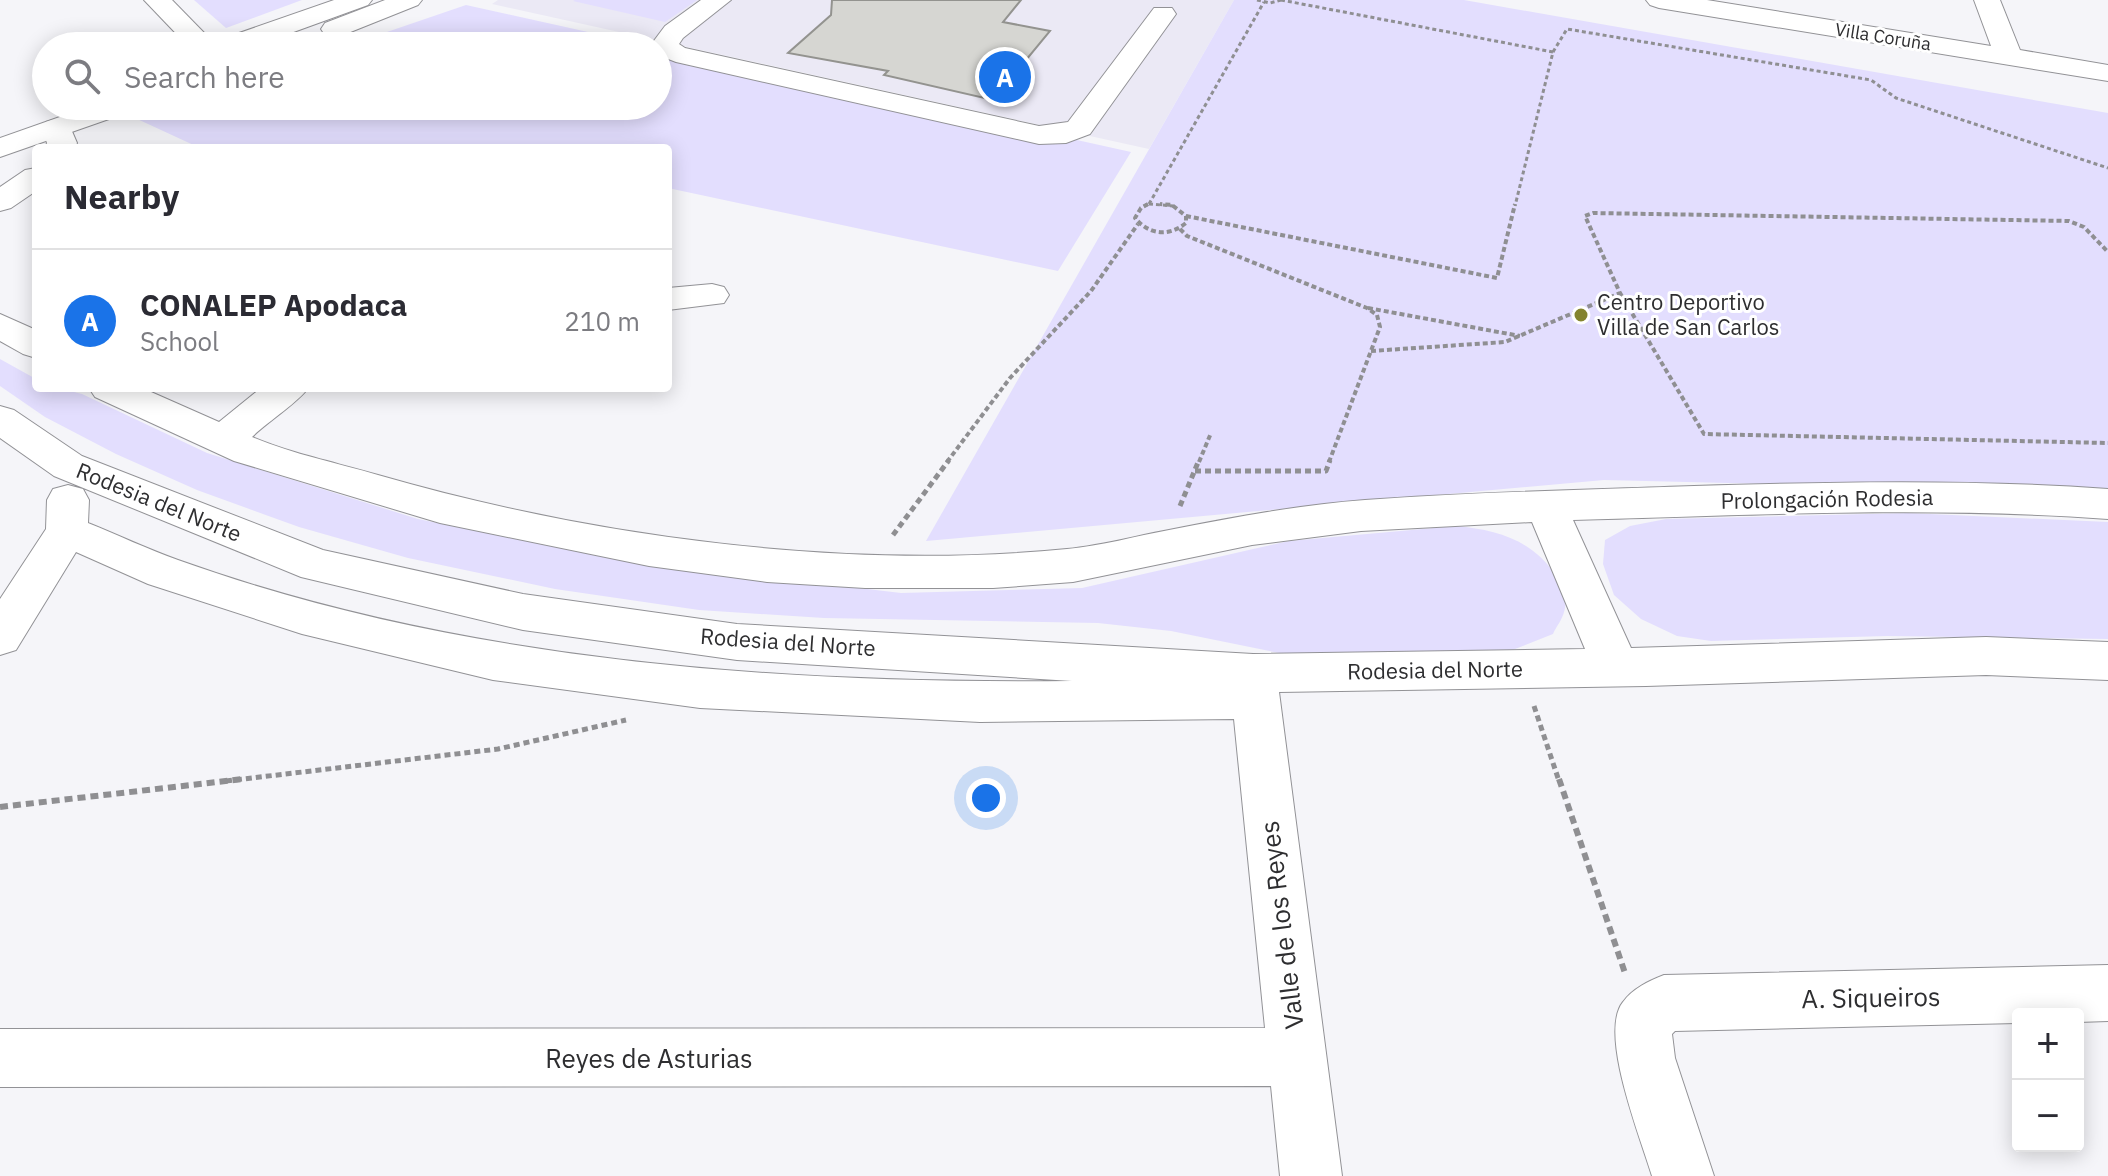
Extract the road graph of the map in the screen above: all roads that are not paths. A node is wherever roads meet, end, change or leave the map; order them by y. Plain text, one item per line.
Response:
1 (157, 0) edge
2 (359, 0) edge
3 (409, 0) edge
4 (718, 0) edge
5 (1659, 0) edge
6 (1830, 0) edge
7 (1987, 0) edge
8 (1163, 14) dead end
9 (1834, 28) junction
10 (189, 32) edge
11 (269, 32) edge
12 (324, 32) edge
13 (672, 35) edge
14 (672, 52) edge
15 (2009, 58) junction
16 (2108, 73) edge
17 (76, 120) edge
18 (0, 122) edge
19 (55, 127) edge
20 (0, 148) edge
21 (32, 180) edge
22 (0, 201) edge
23 (712, 295) dead end
24 (672, 299) edge
25 (1, 326) edge
26 (32, 344) edge
27 (117, 392) edge
28 (283, 392) edge
29 (0, 419) edge
30 (224, 440) junction
31 (68, 466) junction
32 (2108, 504) edge
33 (1546, 506) junction
34 (67, 531) junction
35 (0, 637) edge
36 (2108, 661) edge
37 (1616, 667) junction
38 (1255, 686) junction
39 (2108, 993) edge
40 (1298, 1057) junction
41 (0, 1058) edge
42 (1311, 1176) edge
43 (1683, 1176) edge

1 - 10 street
2 - 11 street
3 - 12 street
4 - 13 street
5 - 9 street, Villa Coruña
6 - 9 street
7 - 15 street
8 - 14 street
9 - 15 street, Villa Coruña
15 - 16 street, Villa Coruña
17 - 19 street
18 - 19 street
19 - 20 street
21 - 22 street
23 - 24 street
25 - 26 street
27 - 30 street
28 - 30 street
29 - 31 street, Rodesia del Norte
30 - 33 street
31 - 34 street
31 - 38 street, Rodesia del Norte
32 - 33 street, Prolongación Rodesia
33 - 37 street
34 - 35 street
34 - 38 street
36 - 37 street
37 - 38 street, Rodesia del Norte
38 - 40 street, Valle de los Reyes
39 - 43 street, A. Siqueiros
40 - 41 street, Reyes de Asturias
40 - 42 street, Valle de los Reyes

